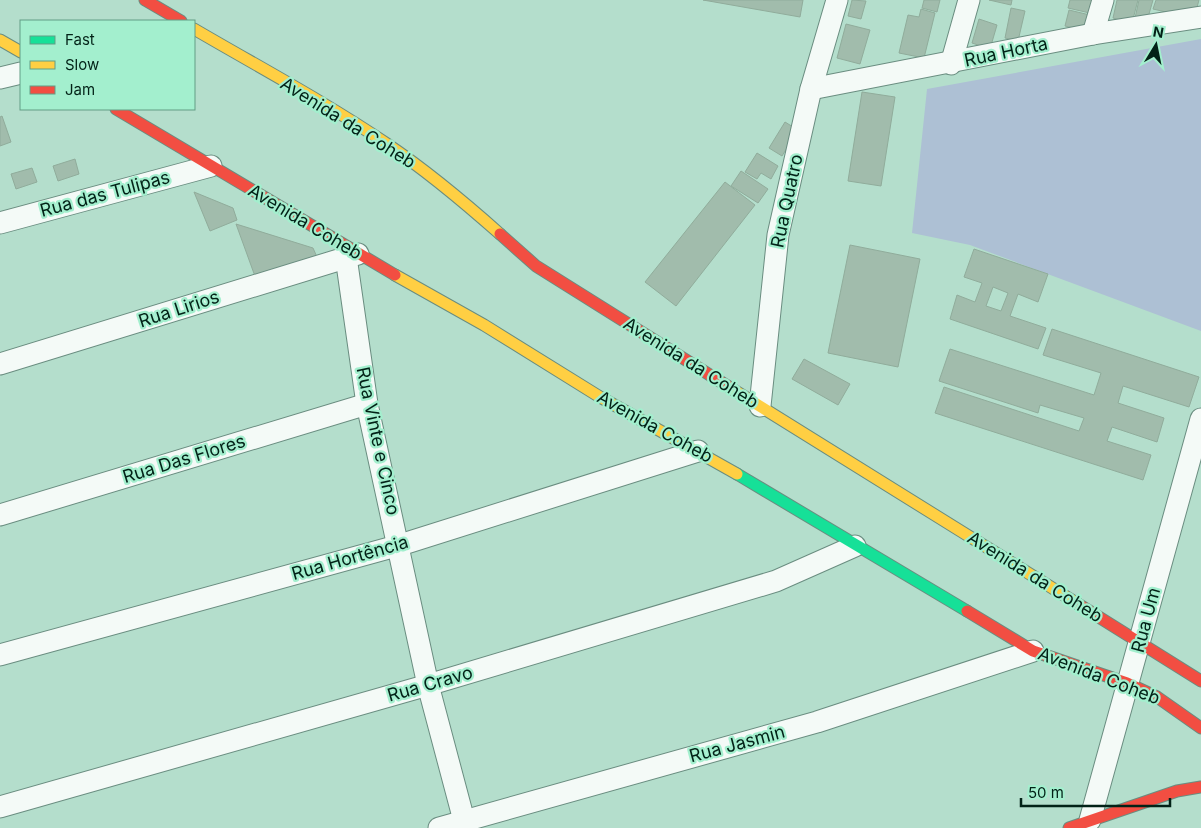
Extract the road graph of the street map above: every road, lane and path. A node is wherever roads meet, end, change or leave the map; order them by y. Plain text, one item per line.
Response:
1 (145, 0) edge
2 (837, 0) edge
3 (969, 0) edge
4 (1103, 0) edge
5 (1201, 17) edge
6 (179, 20) edge
7 (195, 29) edge
8 (1093, 34) junction
9 (0, 40) edge
10 (20, 51) edge
11 (951, 64) junction
12 (20, 73) edge
13 (0, 78) edge
14 (812, 89) junction
15 (118, 110) edge
16 (211, 166) junction
17 (0, 223) edge
18 (352, 255) junction
19 (0, 364) edge
20 (368, 404) junction
21 (760, 406) junction
22 (1201, 419) edge
23 (698, 451) junction
24 (0, 515) edge
25 (400, 545) junction
26 (855, 546) junction
27 (1140, 643) junction
28 (1033, 651) junction
29 (0, 655) edge
30 (1201, 681) edge
31 (1128, 684) junction
32 (428, 685) junction
33 (1201, 728) edge
34 (1201, 778) edge
35 (1201, 786) edge
36 (1177, 791) junction
37 (0, 807) edge
38 (1090, 820) junction
39 (465, 824) edge
40 (439, 828) edge
41 (1069, 828) edge

1 - 6 main road
2 - 14 street, Rua Quatro
3 - 11 street
4 - 8 street
5 - 8 street, Rua Horta
7 - 21 main road, Avenida da Coheb
8 - 11 street, Rua Horta
9 - 10 main road
11 - 14 street, Rua Horta
12 - 13 street
14 - 21 street, Rua Quatro
15 - 16 main road, Avenida Coheb
16 - 17 street, Rua das Tulipas
16 - 18 main road, Avenida Coheb
18 - 19 street, Rua Lirios
18 - 20 street, Rua Vinte e Cinco
18 - 23 main road, Avenida Coheb
20 - 24 street, Rua Das Flores
20 - 25 street, Rua Vinte e Cinco
21 - 27 main road, Avenida da Coheb
22 - 27 street, Rua Um
23 - 25 street, Rua Hortência
23 - 26 main road, Avenida Coheb
25 - 29 street, Rua Hortência
25 - 32 street, Rua Vinte e Cinco
26 - 28 main road, Avenida Coheb
26 - 32 street, Rua Cravo
27 - 30 main road, Avenida da Coheb
27 - 31 street, Rua Um
28 - 31 main road, Avenida Coheb
28 - 39 street, Rua Jasmin
31 - 33 main road, Avenida Coheb
31 - 38 street, Rua Um
32 - 37 street, Rua Cravo
32 - 39 street, Rua Vinte e Cinco
34 - 36 main road
35 - 36 main road
36 - 38 main road
38 - 41 main road
39 - 40 street, Rua Jasmin

